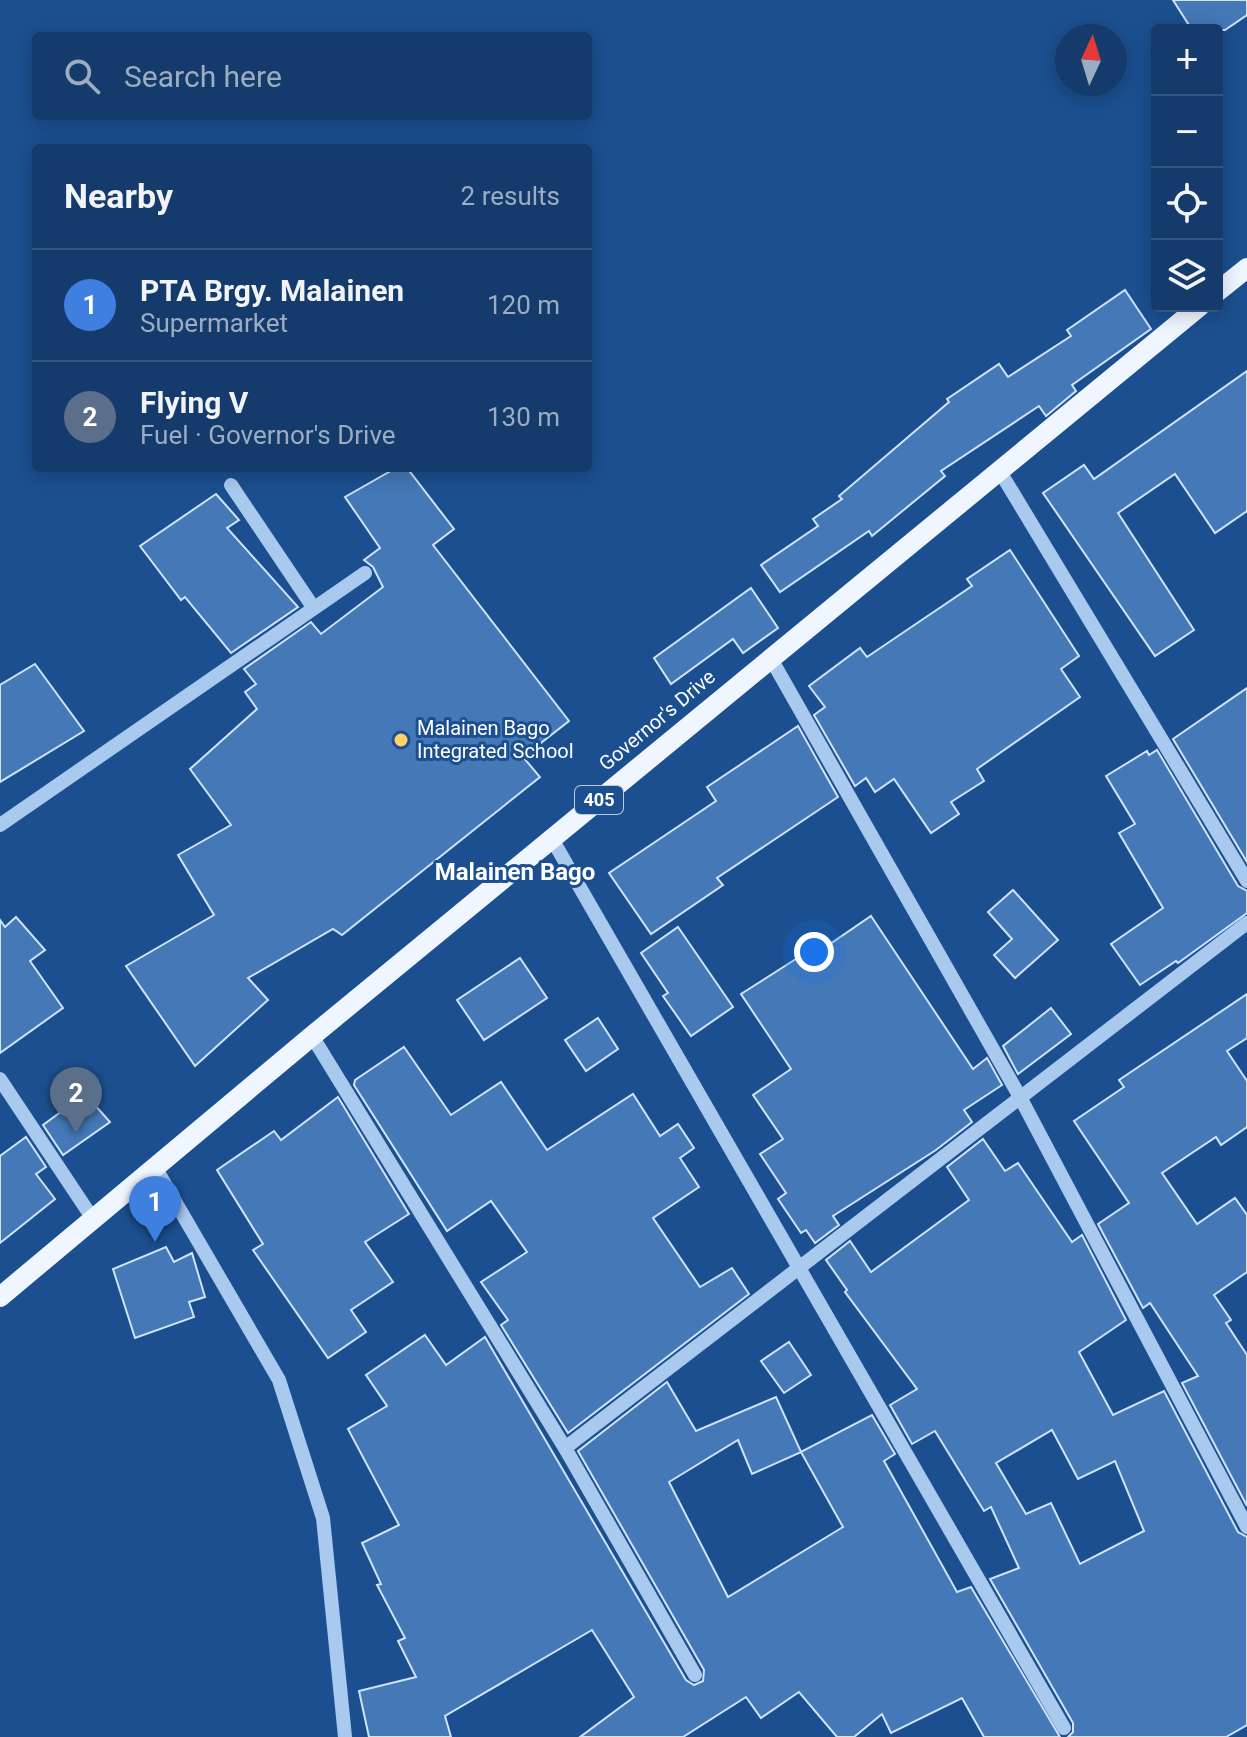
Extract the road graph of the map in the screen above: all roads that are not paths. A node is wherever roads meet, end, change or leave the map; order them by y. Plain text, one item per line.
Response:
1 (1247, 268) edge
2 (1223, 287) edge
3 (1193, 312) edge
4 (999, 470) junction
5 (231, 485) dead end
6 (365, 573) dead end
7 (313, 607) junction
8 (770, 657) junction
9 (0, 825) edge
10 (552, 839) junction
11 (1247, 881) edge
12 (1247, 923) edge
13 (312, 1036) junction
14 (0, 1079) edge
15 (1020, 1097) junction
16 (155, 1167) junction
17 (93, 1219) junction
18 (801, 1268) junction
19 (0, 1297) edge
20 (565, 1448) junction
21 (1247, 1527) edge
22 (695, 1675) dead end
23 (1064, 1728) dead end
24 (345, 1737) edge

1 - 2 main road
3 - 4 main road, Governor's Drive / 405
4 - 8 main road, Governor's Drive / 405
4 - 11 street
5 - 7 street
6 - 7 street
7 - 9 street
8 - 10 main road, Governor's Drive / 405
8 - 15 street
10 - 13 main road, Governor's Drive / 405
10 - 18 street
12 - 15 street
13 - 16 main road, Governor's Drive / 405
13 - 20 street
14 - 17 street
15 - 18 street
15 - 21 street
16 - 17 main road, Governor's Drive / 405
16 - 24 street
17 - 19 main road, Governor's Drive / 405
18 - 20 street
18 - 23 street
20 - 22 street

